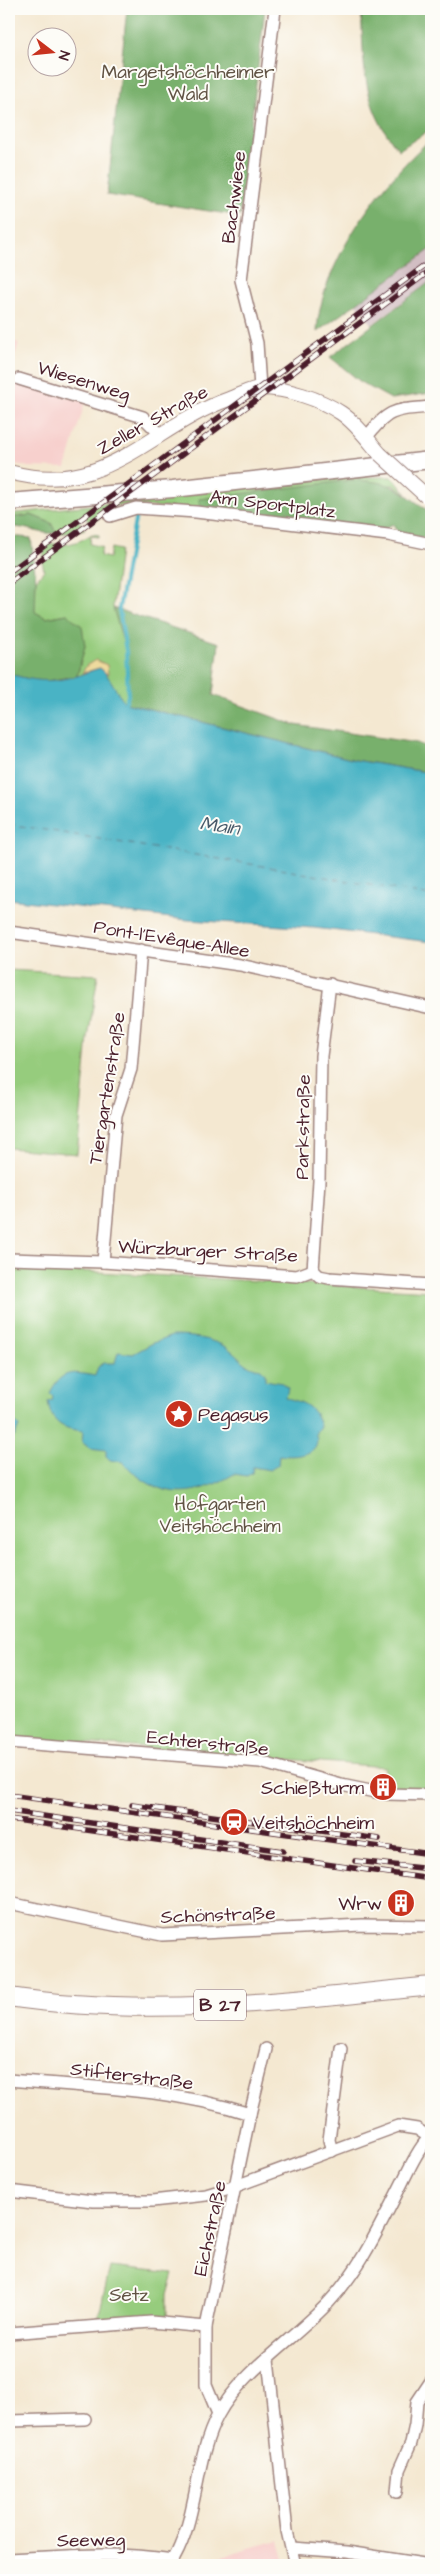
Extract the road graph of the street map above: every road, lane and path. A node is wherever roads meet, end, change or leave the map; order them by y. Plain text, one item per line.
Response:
1 (274, 9) edge
2 (18, 379) dead end
3 (260, 388) junction
4 (431, 407) edge
5 (161, 436) junction
6 (366, 438) junction
7 (431, 460) edge
8 (9, 472) edge
9 (428, 499) edge
10 (9, 502) edge
11 (110, 516) dead end
12 (431, 544) edge
13 (9, 932) edge
14 (141, 950) junction
15 (330, 984) junction
16 (431, 1008) edge
17 (9, 1259) edge
18 (103, 1262) junction
19 (313, 1270) junction
20 (431, 1285) edge
21 (9, 1742) edge
22 (431, 1796) edge
23 (9, 1903) edge
24 (431, 1926) edge
25 (431, 1986) edge
26 (9, 1997) edge
27 (341, 2048) dead end
28 (266, 2049) dead end
29 (9, 2080) edge
30 (250, 2114) junction
31 (430, 2136) edge
32 (332, 2151) junction
33 (236, 2186) junction
34 (9, 2191) edge
35 (206, 2327) junction
36 (9, 2333) edge
37 (268, 2359) junction
38 (431, 2381) edge
39 (218, 2414) junction
40 (85, 2419) dead end
41 (9, 2421) edge
42 (397, 2492) dead end
43 (292, 2548) junction
44 (9, 2559) edge
45 (172, 2563) edge
46 (295, 2565) edge
47 (430, 2565) edge

1 - 3 street, Bachwiese
2 - 5 street, Wiesenweg
3 - 5 street, Zeller Straße
3 - 6 street, Zeller Straße
4 - 6 street
5 - 8 street, Zeller Straße
6 - 9 street, Zeller Straße, bridge
7 - 10 main road
11 - 12 street, Am Sportplatz
13 - 14 street, Pont-l'Evêque-Allee
14 - 15 street, Pont-l'Evêque-Allee
14 - 18 street, Tiergartenstraße
15 - 16 street, Pont-l'Evêque-Allee
15 - 19 street, Parkstraße
17 - 18 street, Würzburger Straße
18 - 19 street, Würzburger Straße
19 - 20 street, Würzburger Straße
21 - 22 street, Echterstraße
23 - 24 street, Schönstraße
25 - 26 main road, B 27
27 - 32 street
28 - 30 street, Eichstraße
29 - 30 street, Stifterstraße
30 - 33 street, Eichstraße
31 - 32 street
31 - 37 street
32 - 33 street
33 - 34 street
33 - 35 street, Eichstraße
35 - 36 street
35 - 39 street, Eichstraße
37 - 39 street
37 - 43 street
38 - 42 street
39 - 45 street
40 - 41 street
43 - 46 street
43 - 47 street
44 - 45 street, Seeweg

